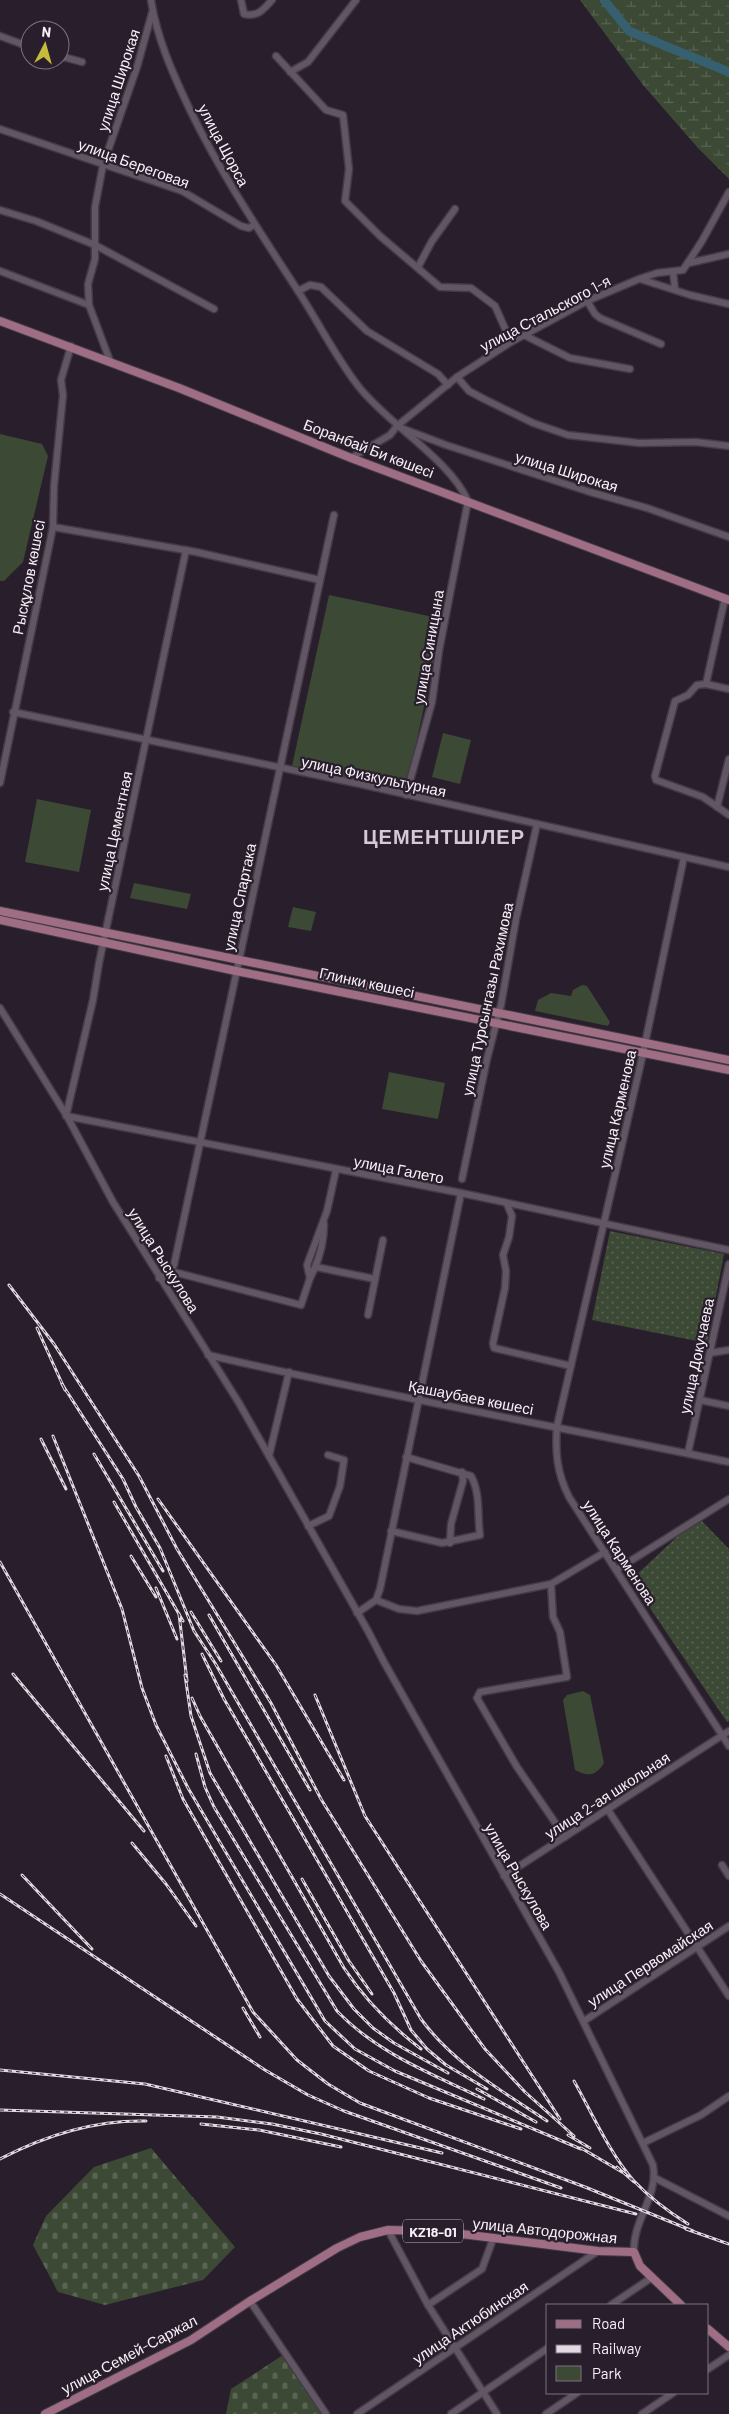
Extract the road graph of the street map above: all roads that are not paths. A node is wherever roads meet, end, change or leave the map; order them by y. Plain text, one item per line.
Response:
1 (151, 0) edge
2 (241, 0) edge
3 (272, 0) edge
4 (356, 0) edge
5 (152, 11) junction
6 (0, 36) edge
7 (20, 43) edge
8 (276, 56) dead end
9 (70, 59) edge
10 (82, 62) dead end
11 (290, 72) junction
12 (0, 129) edge
13 (104, 165) junction
14 (729, 192) edge
15 (456, 209) dead end
16 (0, 210) edge
17 (254, 225) junction
18 (95, 245) junction
19 (729, 254) edge
20 (688, 264) junction
21 (418, 267) junction
22 (0, 271) edge
23 (673, 272) junction
24 (639, 279) junction
25 (675, 289) junction
26 (298, 291) junction
27 (588, 301) junction
28 (729, 304) edge
29 (89, 305) junction
30 (214, 309) dead end
31 (0, 321) edge
32 (524, 335) junction
33 (511, 342) junction
34 (661, 344) dead end
35 (71, 346) junction
36 (110, 361) junction
37 (630, 369) dead end
38 (457, 378) junction
39 (448, 385) junction
40 (397, 426) junction
41 (729, 446) edge
42 (351, 458) junction
43 (468, 501) junction
44 (334, 515) dead end
45 (53, 527) junction
46 (729, 538) edge
47 (186, 550) junction
48 (320, 580) junction
49 (727, 599) edge
50 (706, 684) junction
51 (729, 689) edge
52 (13, 712) junction
53 (146, 741) junction
54 (729, 759) edge
55 (278, 768) junction
56 (0, 783) edge
57 (406, 795) junction
58 (717, 807) junction
59 (729, 815) edge
60 (537, 824) junction
61 (684, 857) junction
62 (729, 867) edge
63 (0, 911) edge
64 (0, 920) edge
65 (105, 937) junction
66 (238, 960) junction
67 (236, 971) junction
68 (0, 1008) edge
69 (500, 1013) junction
70 (496, 1023) junction
71 (645, 1042) junction
72 (643, 1052) junction
73 (729, 1060) edge
74 (729, 1070) edge
75 (66, 1116) junction
76 (200, 1142) junction
77 (336, 1170) junction
78 (462, 1179) dead end
79 (461, 1193) junction
80 (507, 1204) junction
81 (324, 1218) junction
82 (604, 1224) junction
83 (383, 1240) dead end
84 (728, 1249) edge
85 (729, 1264) edge
86 (316, 1267) junction
87 (170, 1271) junction
88 (159, 1278) junction
89 (310, 1278) junction
90 (375, 1279) junction
91 (368, 1315) dead end
92 (729, 1350) edge
93 (710, 1353) junction
94 (208, 1355) junction
95 (571, 1366) junction
96 (289, 1372) junction
97 (700, 1400) junction
98 (417, 1401) junction
99 (729, 1406) edge
100 (557, 1426) junction
101 (688, 1454) junction
102 (328, 1455) dead end
103 (269, 1456) junction
104 (406, 1457) junction
105 (729, 1462) edge
106 (462, 1472) junction
107 (729, 1499) edge
108 (308, 1526) junction
109 (391, 1531) junction
110 (450, 1543) junction
111 (605, 1552) junction
112 (616, 1570) junction
113 (550, 1584) junction
114 (377, 1598) junction
115 (357, 1612) junction
116 (729, 1730) edge
117 (722, 1735) junction
118 (729, 1746) edge
119 (608, 1810) junction
120 (565, 1837) junction
121 (722, 1865) dead end
122 (504, 1876) junction
123 (729, 1876) edge
124 (729, 1926) edge
125 (696, 1946) junction
126 (729, 1996) edge
127 (584, 2021) junction
128 (729, 2096) edge
129 (643, 2143) junction
130 (655, 2178) junction
131 (729, 2216) edge
132 (388, 2230) junction
133 (493, 2239) junction
134 (598, 2251) junction
135 (634, 2252) junction
136 (651, 2278) junction
137 (250, 2301) junction
138 (612, 2304) edge
139 (680, 2304) edge
140 (428, 2305) junction
141 (709, 2330) edge
142 (729, 2347) edge
143 (454, 2348) junction
144 (546, 2349) edge
145 (729, 2355) edge
146 (709, 2368) edge
147 (483, 2393) junction
148 (576, 2394) edge
149 (672, 2394) edge
150 (45, 2414) edge
151 (326, 2414) edge
152 (356, 2414) edge
153 (451, 2414) edge
154 (497, 2414) edge
155 (546, 2414) edge
156 (642, 2414) edge

1 - 5 street, улица Щорса
2 - 3 street
4 - 11 street
5 - 13 street, улица Широкая
5 - 17 street, улица Щорса
6 - 7 street
8 - 11 street
9 - 10 street
11 - 21 street
12 - 13 street, улица Береговая
13 - 17 street, улица Береговая
13 - 18 street, улица Широкая
14 - 20 street
15 - 21 street
16 - 18 street
17 - 26 street, улица Щорса
18 - 29 street, улица Широкая
18 - 30 street
19 - 20 street, улица Стальского 1-я
20 - 23 street, улица Стальского 1-я
21 - 33 street
22 - 29 street
23 - 24 street, улица Стальского 1-я
23 - 25 street
24 - 25 street
24 - 27 street, улица Стальского 1-я
25 - 28 street
26 - 39 street
26 - 40 street, улица Щорса
27 - 32 street, улица Стальского 1-я
27 - 34 street
29 - 36 street, улица Широкая
31 - 35 main road, Боранбай Би көшесі
32 - 33 street, улица Стальского 1-я
32 - 37 street
33 - 38 street, улица Стальского 1-я
35 - 36 main road, Боранбай Би көшесі
35 - 45 street, Рысқұлов көшесі
36 - 42 main road, Боранбай Би көшесі
38 - 39 street, улица Стальского 1-я
38 - 41 street
39 - 40 street, улица Стальского 1-я
40 - 42 street, улица Стальского 1-я
40 - 43 street, улица Щорса
40 - 46 street, улица Широкая
42 - 43 main road, Боранбай Би көшесі
43 - 49 main road, Боранбай Би көшесі
43 - 57 street, улица Синицына
44 - 48 street, улица Спартака
45 - 47 street
45 - 52 street, Рысқұлов көшесі
47 - 48 street
47 - 53 street, улица Цементная
48 - 55 street, улица Спартака
49 - 50 street
50 - 51 street
50 - 58 street
52 - 53 street, улица Физкультурная
52 - 56 street, Рысқұлов көшесі
53 - 55 street, улица Физкультурная
53 - 65 street, улица Цементная
54 - 58 street
55 - 57 street, улица Физкультурная
55 - 66 street, улица Спартака
57 - 60 street, улица Физкультурная
58 - 59 street
60 - 61 street, улица Физкультурная
60 - 69 street, улица Турсынгазы Рахимова
61 - 62 street, улица Физкультурная
61 - 71 street, улица Карменова
63 - 65 main road, Глинки көшесі
64 - 65 main road, Глинки көшесі
65 - 66 main road, Глинки көшесі
65 - 67 main road, Глинки көшесі
65 - 75 street, улица Цементная
66 - 67 street, улица Спартака
66 - 69 main road, Глинки көшесі
67 - 70 main road, Глинки көшесі
67 - 76 street, улица Спартака
68 - 75 street, улица Рыскулова
69 - 70 street, улица Турсынгазы Рахимова
69 - 71 main road, Глинки көшесі
70 - 72 main road, Глинки көшесі
70 - 78 street, улица Турсынгазы Рахимова
71 - 72 street, улица Карменова
71 - 73 main road, Глинки көшесі
72 - 74 main road, Глинки көшесі
72 - 82 street, улица Карменова
75 - 76 street, улица Галето
75 - 88 street, улица Рыскулова
76 - 77 street, улица Галето
76 - 87 street, улица Спартака
77 - 79 street, улица Галето
77 - 81 street
79 - 80 street, улица Галето
79 - 98 street
80 - 82 street, улица Галето
80 - 95 street
81 - 86 street
81 - 89 street
82 - 84 street, улица Галето
82 - 95 street, улица Карменова
83 - 90 street
85 - 93 street, улица Докучаева
86 - 89 street
86 - 90 street
87 - 88 street
87 - 89 street
88 - 94 street, улица Рыскулова
90 - 91 street
92 - 93 street
93 - 97 street, улица Докучаева
94 - 96 street, Қашаубаев көшесі
94 - 103 street, улица Рыскулова
95 - 100 street, улица Карменова
96 - 98 street, Қашаубаев көшесі
96 - 103 street
97 - 99 street
97 - 101 street, улица Докучаева
98 - 100 street, Қашаубаев көшесі
98 - 104 street
100 - 101 street, Қашаубаев көшесі
100 - 111 street, улица Карменова
101 - 105 street, Қашаубаев көшесі
102 - 108 street
103 - 108 street, улица Рыскулова
104 - 106 street
104 - 109 street
106 - 110 street
106 - 110 street
107 - 112 street
108 - 115 street, улица Рыскулова
109 - 110 street
109 - 114 street
111 - 112 street, улица Карменова
111 - 113 street
112 - 117 street, улица Карменова
113 - 114 street
113 - 120 street
114 - 115 street
115 - 122 street, улица Рыскулова
116 - 117 street, улица 2-ая школьная
117 - 118 street, улица Карменова
117 - 119 street, улица 2-ая школьная
119 - 120 street, улица 2-ая школьная
119 - 125 street
120 - 122 street, улица 2-ая школьная
121 - 123 street
122 - 127 street, улица Рыскулова
124 - 125 street, улица Первомайская
125 - 126 street
125 - 127 street, улица Первомайская
127 - 129 street, улица Рыскулова
128 - 129 street
129 - 130 street, улица Рыскулова
130 - 131 street
130 - 135 street
132 - 133 main road, улица Автодорожная / KZ18-01
132 - 137 main road, улица Автодорожная / KZ18-01
132 - 140 street
133 - 134 main road, улица Автодорожная / KZ18-01
133 - 140 street
134 - 135 main road, улица Автодорожная / KZ18-01
134 - 143 street, улица Актюбинская
135 - 136 main road, улица Автодорожная
136 - 138 street
136 - 139 main road, улица Автодорожная
137 - 150 main road, улица Семей-Саржал / KZ18-01
137 - 151 street
140 - 143 street
141 - 142 main road
143 - 147 street
143 - 152 street, улица Актюбинская
144 - 147 street
145 - 146 street
147 - 153 street
147 - 154 street
148 - 155 street
149 - 156 street

